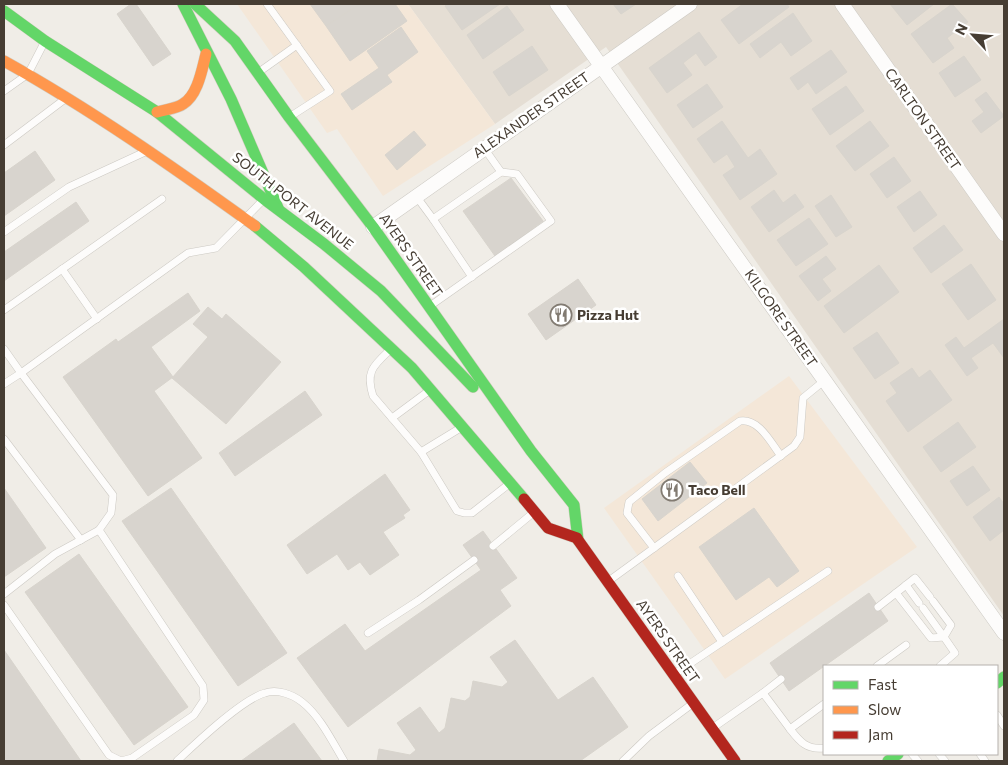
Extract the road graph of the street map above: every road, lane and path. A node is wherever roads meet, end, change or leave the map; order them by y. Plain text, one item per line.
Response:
1 (10, 4) edge
2 (183, 4) edge
3 (195, 4) edge
4 (267, 4) edge
5 (557, 4) edge
6 (690, 4) edge
7 (842, 4) edge
8 (4, 10) edge
9 (45, 41) junction
10 (297, 45) junction
11 (206, 54) junction
12 (4, 61) edge
13 (602, 64) junction
14 (258, 73) junction
15 (28, 74) junction
16 (4, 91) edge
17 (68, 97) junction
18 (158, 112) junction
19 (289, 117) junction
20 (4, 144) edge
21 (484, 148) junction
22 (149, 150) junction
23 (501, 172) junction
24 (416, 196) junction
25 (162, 199) dead end
26 (264, 199) junction
27 (280, 210) junction
28 (244, 219) junction
29 (433, 220) junction
30 (373, 227) junction
31 (4, 232) edge
32 (1004, 234) edge
33 (62, 269) junction
34 (472, 277) junction
35 (429, 306) junction
36 (4, 310) edge
37 (97, 319) junction
38 (4, 349) edge
39 (392, 349) junction
40 (21, 373) junction
41 (825, 380) junction
42 (4, 384) edge
43 (431, 388) junction
44 (392, 418) junction
45 (464, 426) junction
46 (4, 439) edge
47 (531, 451) junction
48 (421, 452) junction
49 (781, 456) junction
50 (512, 482) junction
51 (535, 511) junction
52 (99, 530) junction
53 (577, 538) junction
54 (81, 540) junction
55 (493, 546) dead end
56 (654, 548) junction
57 (474, 560) dead end
58 (828, 571) dead end
59 (678, 576) dead end
60 (608, 581) junction
61 (906, 586) junction
62 (896, 593) junction
63 (4, 594) edge
64 (4, 605) edge
65 (878, 607) dead end
66 (368, 633) dead end
67 (1004, 634) edge
68 (944, 637) junction
69 (722, 642) junction
70 (906, 645) dead end
71 (877, 665) edge
72 (941, 665) edge
73 (674, 675) junction
74 (781, 679) dead end
75 (763, 693) junction
76 (693, 702) junction
77 (823, 705) edge
78 (712, 729) junction
79 (790, 729) junction
80 (823, 748) edge
81 (177, 761) edge
82 (344, 761) edge
83 (623, 761) edge
84 (735, 761) edge

1 - 8 lane
2 - 11 main road
3 - 14 main road, AYERS STREET
4 - 10 lane
5 - 13 street, KILGORE STREET
6 - 13 street, ALEXANDER STREET
7 - 32 street, CARLTON STREET
8 - 9 main road, SOUTH PORT AVENUE
9 - 15 lane
9 - 18 main road, SOUTH PORT AVENUE
10 - 14 lane
10 - 19 lane
11 - 18 main road
11 - 27 main road
12 - 15 main road
13 - 21 street, ALEXANDER STREET
13 - 41 street, KILGORE STREET
14 - 19 main road, AYERS STREET
15 - 16 lane
15 - 17 main road
17 - 20 lane
17 - 22 main road
18 - 26 main road, SOUTH PORT AVENUE
19 - 30 main road, AYERS STREET
21 - 23 lane
21 - 24 street, ALEXANDER STREET
22 - 28 main road
22 - 31 lane
23 - 29 lane
23 - 34 lane
24 - 29 lane
24 - 30 street, ALEXANDER STREET
25 - 33 lane
26 - 27 main road, SOUTH PORT AVENUE
26 - 28 lane
27 - 47 main road, SOUTH PORT AVENUE
28 - 37 lane
28 - 39 main road
29 - 34 lane
30 - 35 main road, AYERS STREET
33 - 36 lane
33 - 37 lane
34 - 35 lane
35 - 47 main road, AYERS STREET
37 - 40 lane
38 - 40 lane
39 - 43 main road
39 - 44 lane
40 - 42 lane
40 - 52 lane
41 - 49 lane
41 - 67 street, KILGORE STREET
43 - 44 lane
43 - 45 main road
44 - 48 lane
45 - 48 lane
45 - 50 main road
46 - 54 lane
47 - 53 main road, AYERS STREET
48 - 50 lane
49 - 56 lane
49 - 56 lane
50 - 51 main road
51 - 53 main road
51 - 55 lane
52 - 54 lane
52 - 64 lane
53 - 60 main road, AYERS STREET
54 - 63 lane
56 - 60 lane
57 - 66 lane
58 - 69 lane
59 - 69 lane
60 - 73 main road, AYERS STREET
61 - 62 lane
61 - 68 lane
61 - 68 lane
62 - 65 lane
62 - 68 lane
68 - 72 lane
69 - 73 lane
70 - 71 lane
73 - 76 main road, AYERS STREET
74 - 75 lane
75 - 78 lane
75 - 79 lane
76 - 78 main road, AYERS STREET
76 - 83 lane
77 - 79 lane
78 - 84 main road, AYERS STREET
79 - 80 lane
81 - 82 lane

